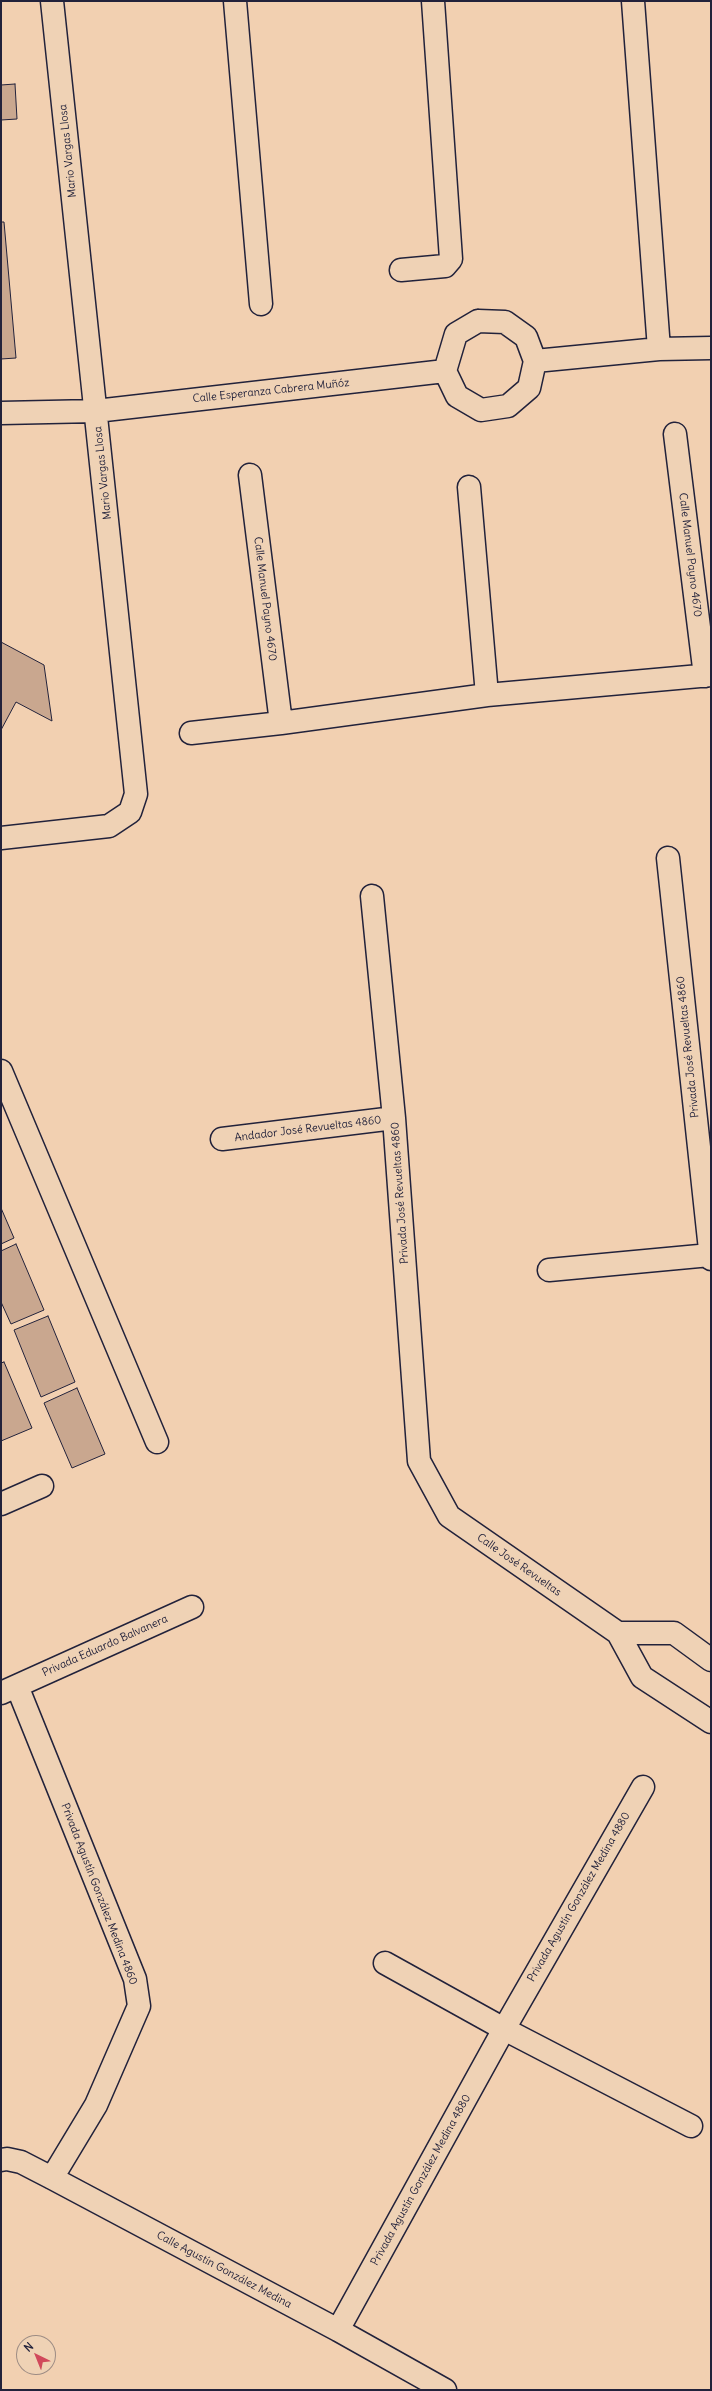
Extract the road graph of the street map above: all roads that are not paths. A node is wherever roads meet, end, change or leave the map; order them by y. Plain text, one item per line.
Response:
1 (52, 1) edge
2 (235, 1) edge
3 (433, 1) edge
4 (633, 1) edge
5 (401, 270) dead end
6 (261, 304) dead end
7 (711, 348) edge
8 (659, 349) junction
9 (535, 361) junction
10 (445, 371) junction
11 (96, 410) junction
12 (1, 413) edge
13 (675, 434) dead end
14 (250, 475) dead end
15 (469, 487) dead end
16 (708, 675) edge
17 (488, 695) junction
18 (281, 723) junction
19 (191, 733) dead end
20 (1, 838) edge
21 (668, 858) dead end
22 (372, 896) dead end
23 (1, 1071) edge
24 (394, 1118) junction
25 (222, 1139) dead end
26 (710, 1255) edge
27 (711, 1259) edge
28 (549, 1270) dead end
29 (157, 1442) dead end
30 (42, 1486) dead end
31 (431, 1487) joint
32 (1, 1504) edge
33 (192, 1606) dead end
34 (618, 1633) junction
35 (711, 1660) edge
36 (9, 1690) edge
37 (711, 1722) edge
38 (643, 1787) dead end
39 (385, 1963) dead end
40 (504, 2029) junction
41 (691, 2126) dead end
42 (1, 2160) edge
43 (52, 2178) junction
44 (338, 2330) junction
45 (445, 2390) edge

1 - 11 street, Mario Vargas Llosa
2 - 6 street
3 - 5 street
4 - 8 street
7 - 8 street
8 - 9 street
9 - 10 street
9 - 10 street
10 - 11 street, Calle Esperanza Cabrera Muñóz
11 - 12 street, Calle Esperanza Cabrera Muñóz
11 - 20 street, Mario Vargas Llosa
13 - 16 street, Calle Manuel Payno 4670
14 - 18 street, Calle Manuel Payno 4670
15 - 17 street
16 - 17 street, Calle Manuel Payno 4670
17 - 18 street, Calle Manuel Payno 4670
18 - 19 street, Calle Manuel Payno 4670
21 - 26 street, Privada José Revueltas 4860
22 - 24 street, Privada José Revueltas 4860
23 - 29 street
24 - 25 street, Andador José Revueltas 4860
24 - 31 street, Privada José Revueltas 4860
26 - 27 street, Privada José Revueltas 4860
26 - 28 street
30 - 32 street
31 - 34 street, Calle José Revueltas
33 - 36 street, Privada Eduardo Balvanera
34 - 35 street
34 - 37 street, Calle José Revueltas
36 - 43 street, Privada Agustín González Medina 4860
38 - 40 street, Privada Agustín González Medina 4880
39 - 40 street
40 - 41 street
40 - 44 street, Privada Agustín González Medina 4880
42 - 43 street, Calle Agustín González Medina
43 - 44 street, Calle Agustín González Medina
44 - 45 street, Calle Agustín González Medina

